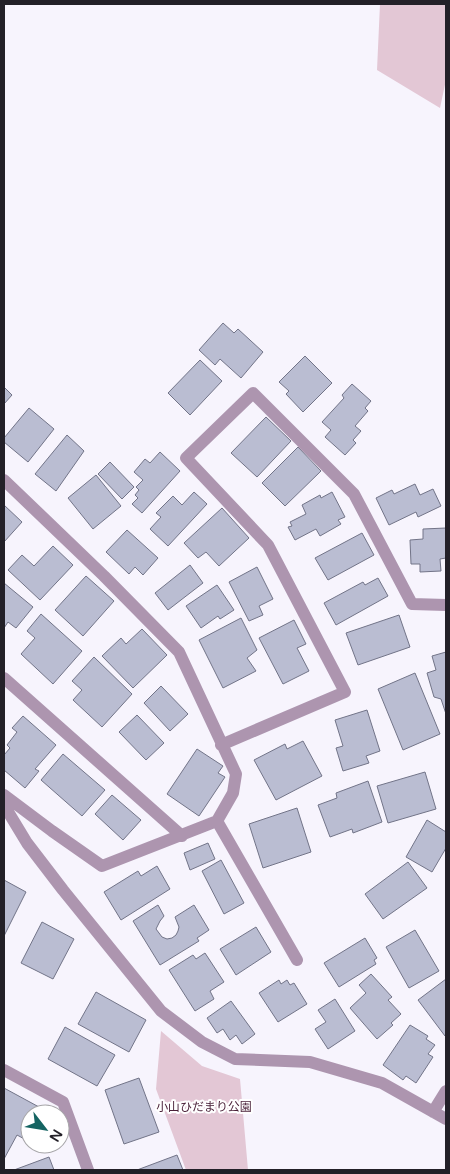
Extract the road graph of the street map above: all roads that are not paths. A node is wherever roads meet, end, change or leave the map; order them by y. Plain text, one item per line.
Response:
1 (4, 480) edge
2 (446, 605) edge
3 (4, 678) edge
4 (221, 745) junction
5 (4, 795) edge
6 (4, 805) edge
7 (217, 821) junction
8 (182, 836) junction
9 (297, 960) dead end
10 (4, 1070) edge
11 (446, 1091) edge
12 (433, 1112) junction
13 (446, 1119) edge
14 (88, 1170) edge

1 - 4 street
2 - 4 street
3 - 8 street
4 - 7 street
5 - 8 street
6 - 12 street
7 - 8 street
7 - 9 street
10 - 14 street
11 - 12 street
12 - 13 street

